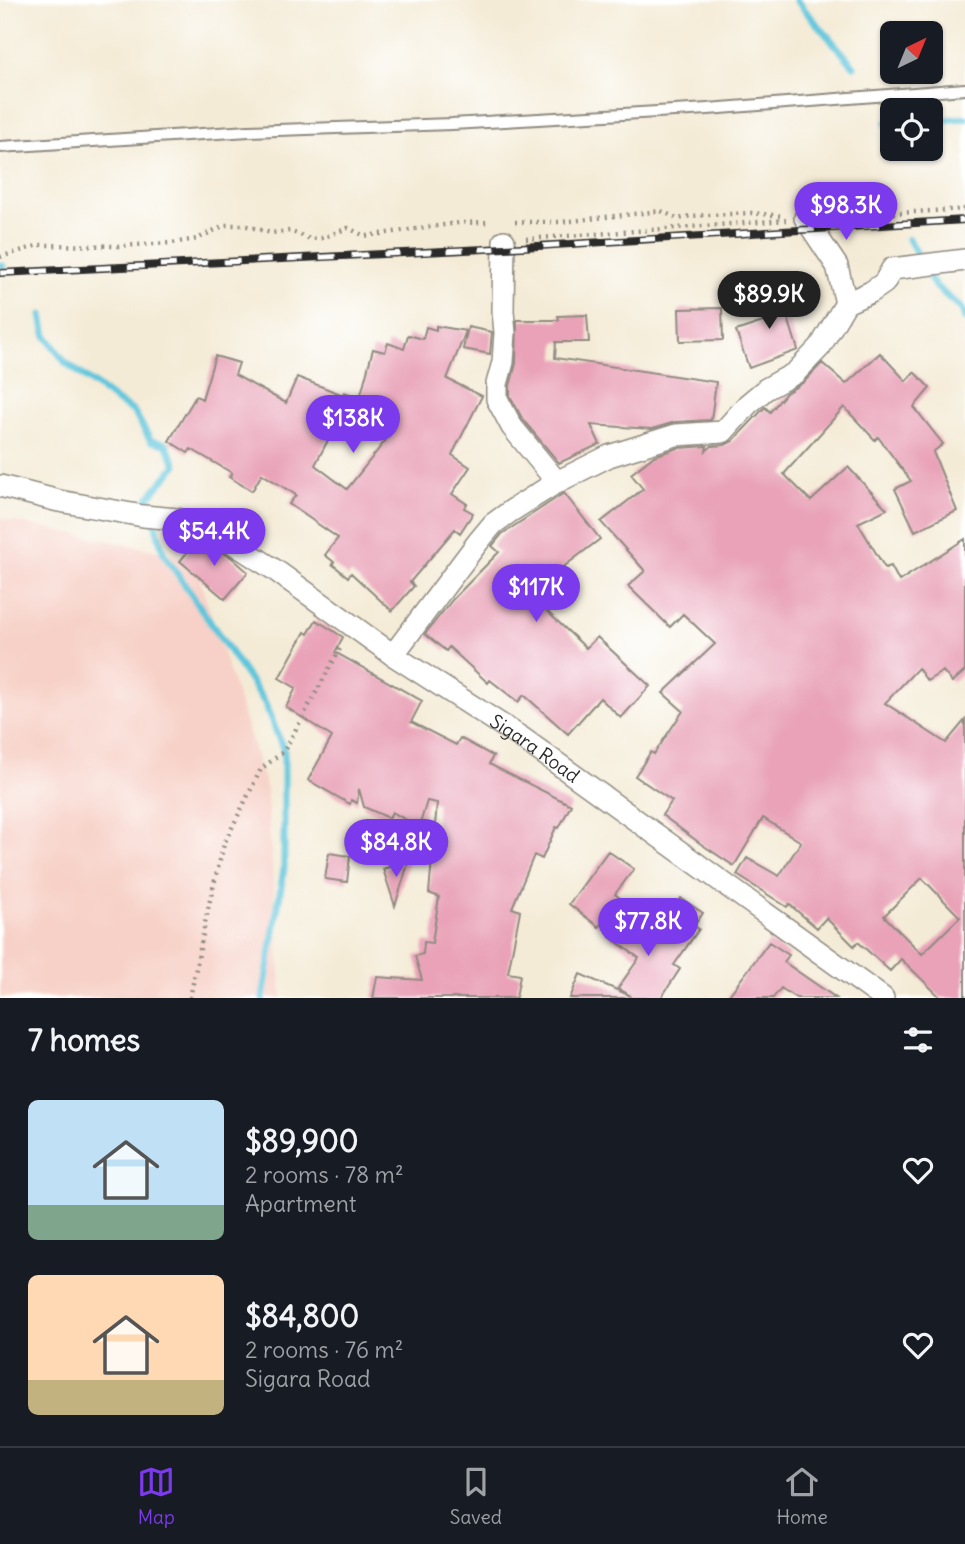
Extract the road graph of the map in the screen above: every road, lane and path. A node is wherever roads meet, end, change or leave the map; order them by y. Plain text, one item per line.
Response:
1 (965, 89) edge
2 (0, 147) edge
3 (965, 209) edge
4 (805, 218) junction
5 (504, 240) joint
6 (0, 257) edge
7 (965, 260) edge
8 (846, 303) junction
9 (557, 482) junction
10 (0, 486) edge
11 (352, 625) junction
12 (393, 655) junction
13 (190, 998) edge
14 (883, 998) edge

1 - 2 lane
3 - 4 path
4 - 5 path
4 - 6 path
4 - 8 street
5 - 9 street
7 - 8 street
8 - 9 street
9 - 12 street
10 - 11 street, Sigara Road
11 - 12 street, Sigara Road
11 - 13 path
12 - 14 street, Sigara Road

